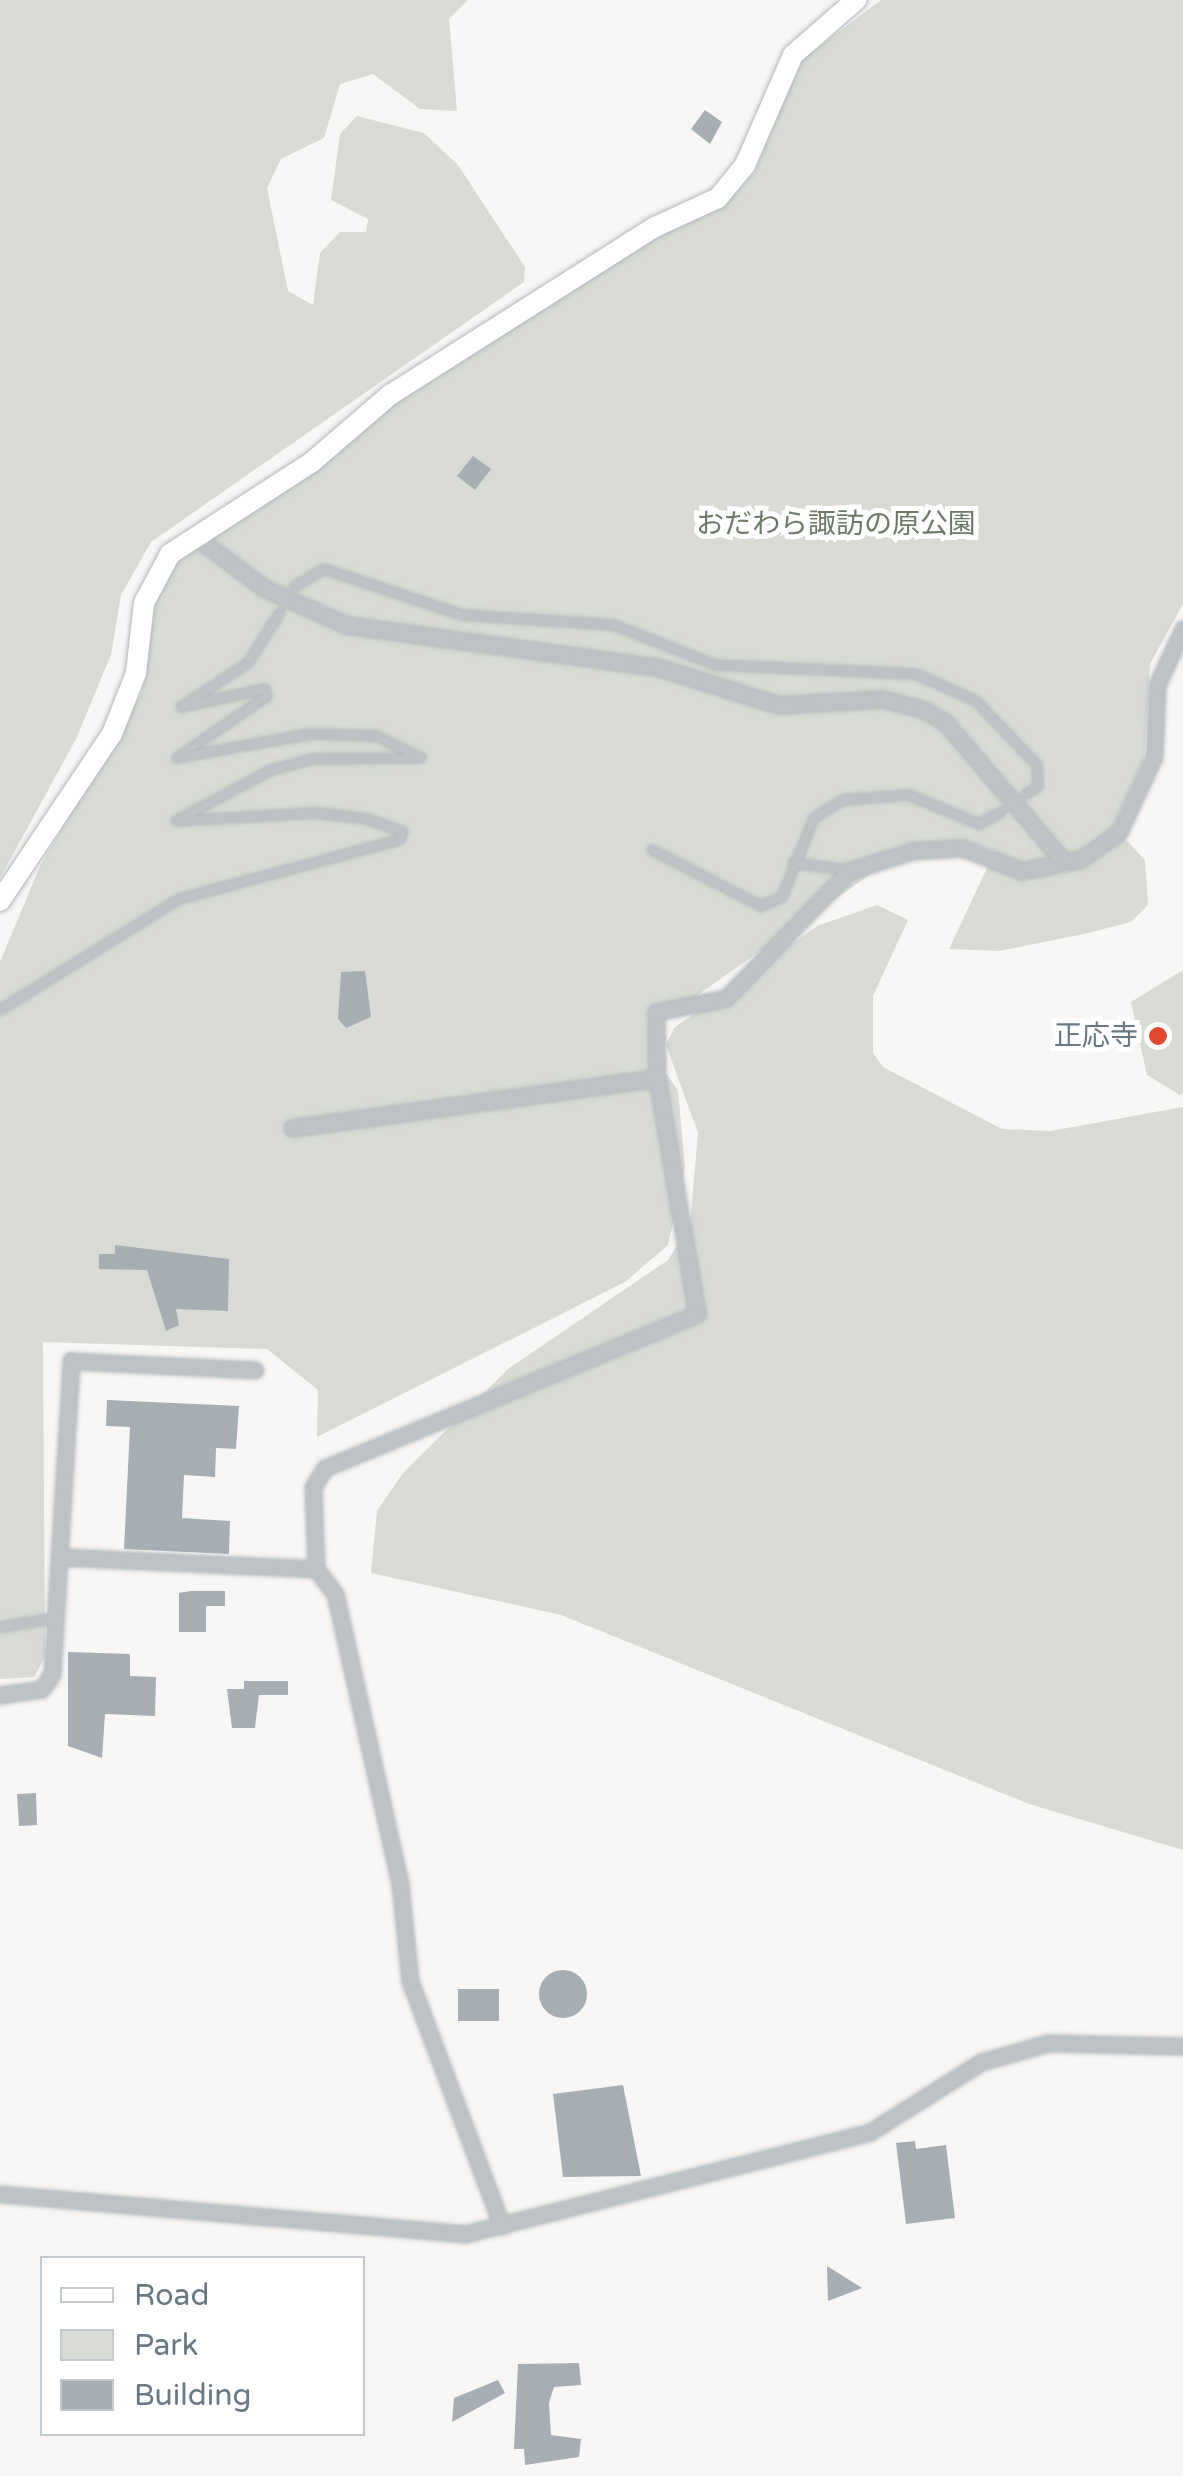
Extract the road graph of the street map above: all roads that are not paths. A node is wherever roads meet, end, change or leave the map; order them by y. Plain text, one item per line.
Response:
1 (856, 0) edge
2 (196, 538) junction
3 (1183, 628) edge
4 (652, 850) dead end
5 (794, 862) junction
6 (1064, 862) junction
7 (850, 871) junction
8 (0, 901) edge
9 (0, 1010) edge
10 (658, 1078) junction
11 (292, 1128) dead end
12 (255, 1370) dead end
13 (62, 1556) junction
14 (316, 1569) junction
15 (56, 1618) junction
16 (0, 1627) edge
17 (0, 1695) edge
18 (1183, 2046) edge
19 (0, 2194) edge
20 (502, 2226) junction

1 - 2 street
2 - 6 street
2 - 8 street
3 - 6 street
4 - 5 lane
5 - 7 lane
5 - 9 lane, bridge
6 - 7 street
7 - 10 street
10 - 11 street
10 - 14 street
12 - 13 street
13 - 14 street
13 - 15 street
14 - 20 street
15 - 16 lane
15 - 17 street
18 - 20 street
19 - 20 street

